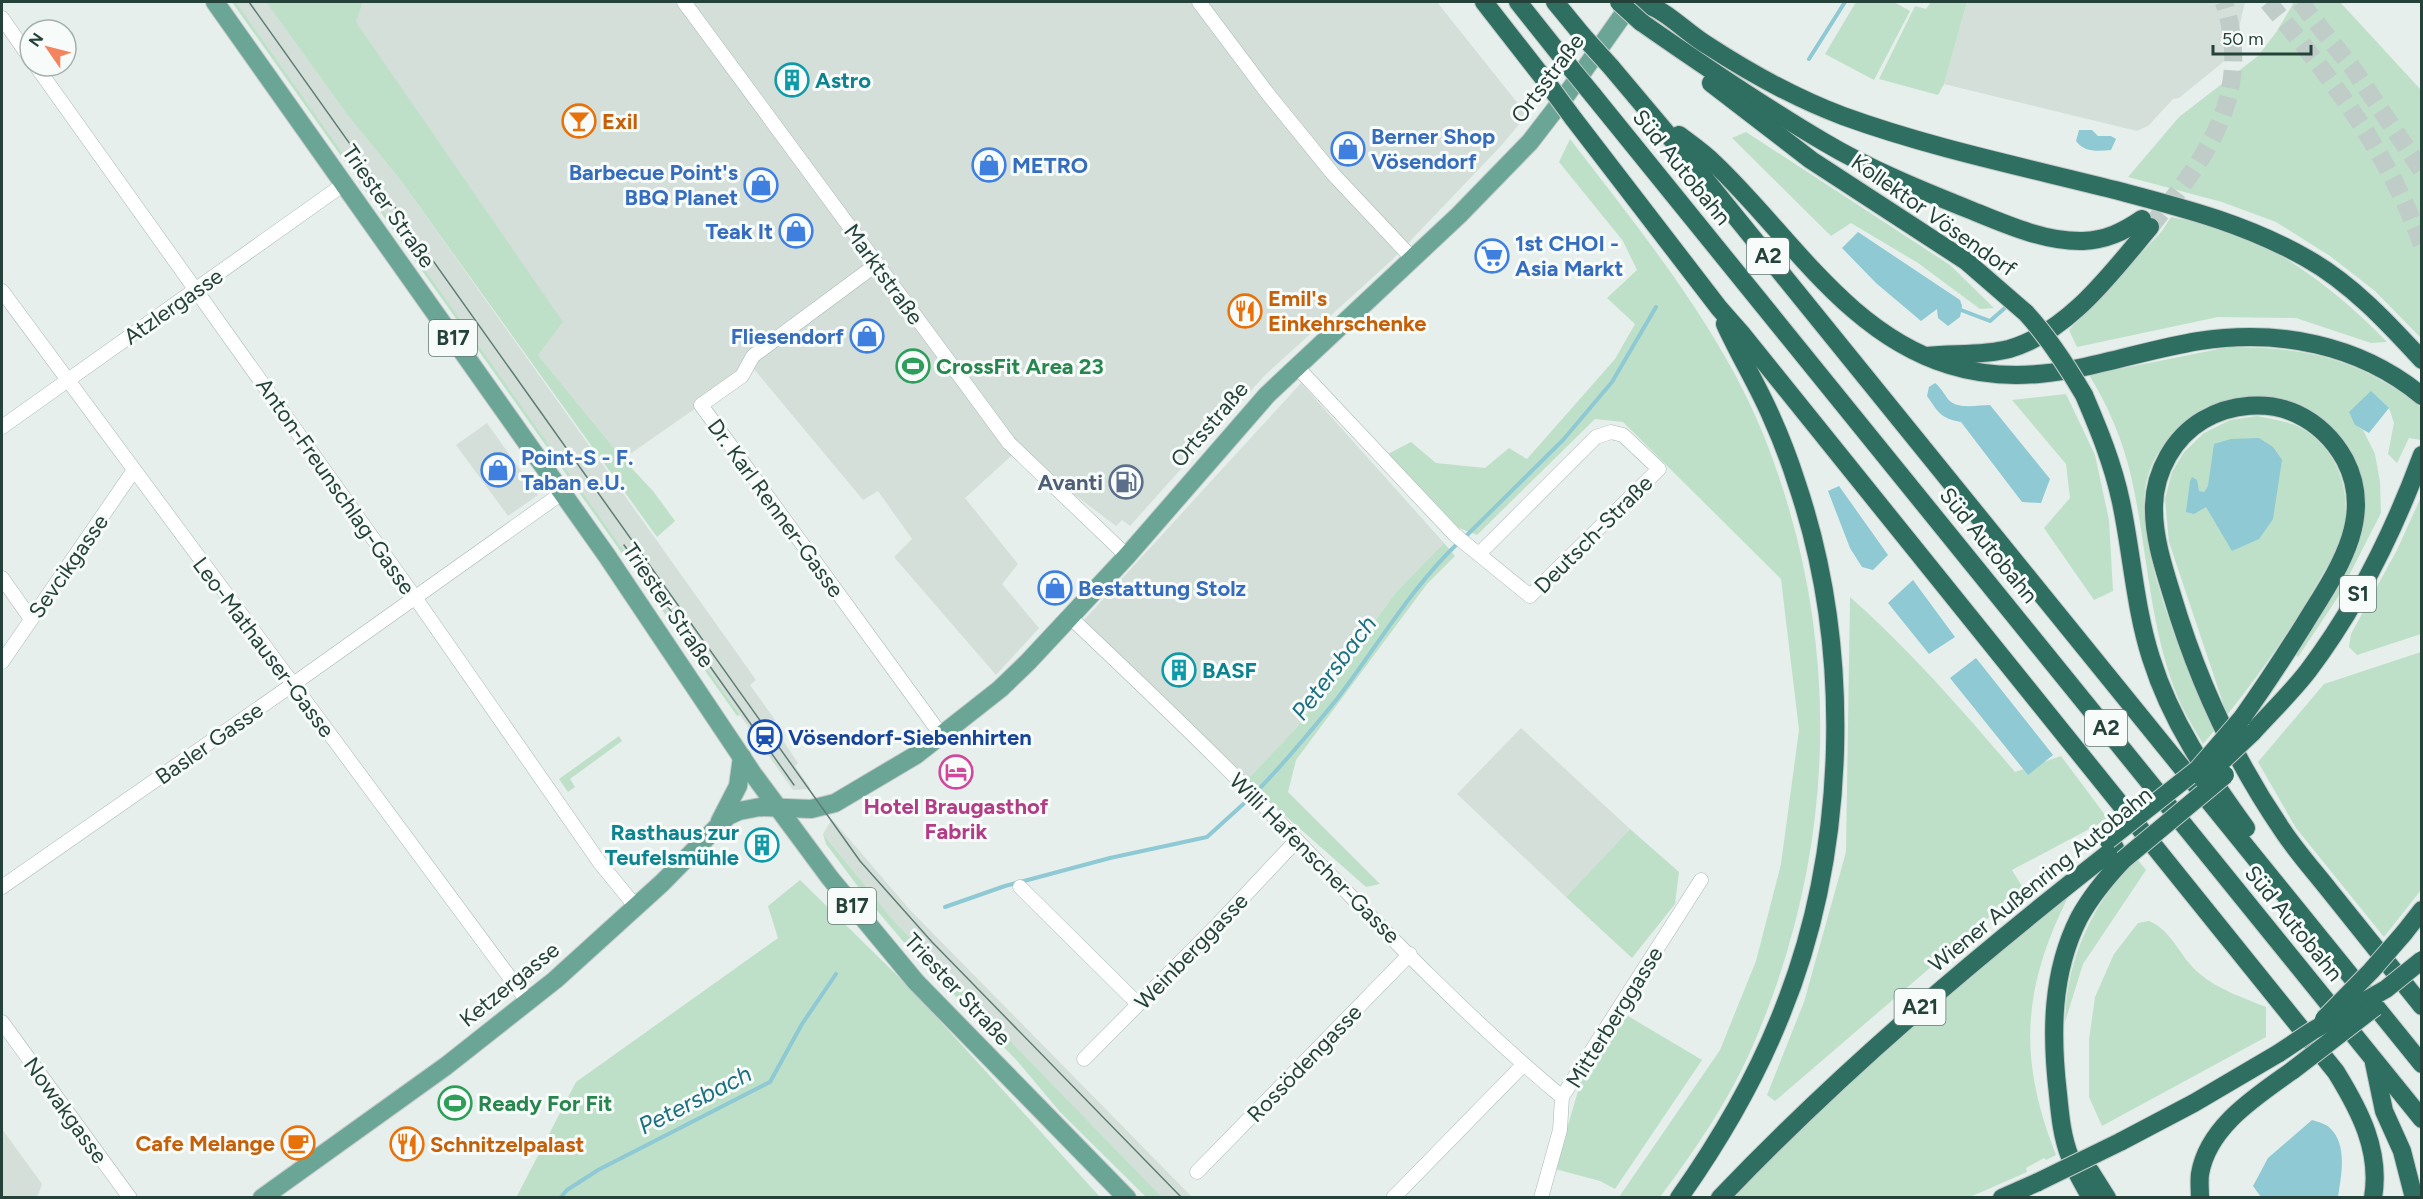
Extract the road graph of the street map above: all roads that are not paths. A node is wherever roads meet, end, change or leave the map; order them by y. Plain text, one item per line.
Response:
1 (215, 2) edge
2 (684, 2) edge
3 (1199, 2) edge
4 (1484, 2) edge
5 (1518, 2) edge
6 (1555, 2) edge
7 (1619, 2) edge
8 (1632, 2) edge
9 (1646, 3) edge
10 (2, 18) edge
11 (1641, 22) junction
12 (18, 41) edge
13 (45, 78) edge
14 (1649, 111) junction
15 (344, 184) junction
16 (1412, 258) junction
17 (876, 264) junction
18 (197, 290) junction
19 (2, 291) edge
20 (1719, 308) junction
21 (1925, 356) junction
22 (2421, 360) edge
23 (1296, 366) junction
24 (68, 381) junction
25 (2421, 396) edge
26 (2, 428) edge
27 (2421, 454) edge
28 (134, 470) junction
29 (562, 493) junction
30 (1479, 554) junction
31 (1127, 556) junction
32 (2, 578) edge
33 (414, 597) junction
34 (1070, 617) junction
35 (31, 619) junction
36 (2, 662) edge
37 (292, 685) junction
38 (2251, 731) junction
39 (942, 736) junction
40 (742, 757) junction
41 (776, 807) junction
42 (716, 827) junction
43 (1296, 841) junction
44 (2115, 850) junction
45 (2261, 865) junction
46 (1701, 880) dead end
47 (2, 887) edge
48 (1020, 887) dead end
49 (636, 907) junction
50 (2421, 910) edge
51 (1410, 954) junction
52 (2421, 960) edge
53 (2386, 989) junction
54 (528, 1002) junction
55 (1138, 1004) junction
56 (2421, 1006) edge
57 (2, 1022) edge
58 (2312, 1031) junction
59 (2373, 1058) junction
60 (1084, 1059) dead end
61 (2421, 1064) edge
62 (1523, 1065) junction
63 (1562, 1097) junction
64 (2058, 1101) junction
65 (2421, 1119) edge
66 (1197, 1172) dead end
67 (130, 1197) edge
68 (262, 1197) edge
69 (1127, 1197) edge
70 (1393, 1197) edge
71 (1541, 1197) edge
72 (1679, 1197) edge
73 (1720, 1197) edge
74 (2002, 1197) edge
75 (2091, 1197) edge
76 (2107, 1197) edge
77 (2200, 1197) edge
78 (2373, 1197) edge
79 (2414, 1197) edge

1 - 15 main road, Triester Straße / B17
2 - 17 street, Marktstraße
3 - 16 street
4 - 20 highway, bridge
5 - 59 highway, Süd Autobahn / A2, bridge
6 - 14 highway, Süd Autobahn / A2, bridge
7 - 11 highway, Kollektor Vösendorf, bridge
8 - 16 main road, Ortsstraße
9 - 22 highway
10 - 12 street
11 - 21 highway
11 - 45 highway, Kollektor Vösendorf, bridge
13 - 18 street, Anton-Freunschlag-Gasse
14 - 21 highway
14 - 45 highway, Süd Autobahn / A2
15 - 18 street, Atzlergasse
15 - 29 main road, Triester Straße / B17
16 - 23 main road, Ortsstraße
17 - 31 street, Marktstraße
17 - 39 street, Dr. Karl Renner-Gasse
18 - 24 street, Atzlergasse
18 - 33 street, Anton-Freunschlag-Gasse
19 - 24 street, Leo-Mathauser-Gasse
20 - 72 highway
20 - 78 highway
21 - 25 highway
23 - 30 street, Deutsch-Straße
23 - 31 main road, Ortsstraße
24 - 26 street, Atzlergasse
24 - 28 street, Leo-Mathauser-Gasse
27 - 38 highway, S1
28 - 35 street, Sevcikgasse
28 - 37 street, Leo-Mathauser-Gasse
29 - 33 street, Basler Gasse
29 - 40 main road, Triester Straße / B17
30 - 30 street, Deutsch-Straße
31 - 34 main road, Ortsstraße
32 - 35 street
33 - 37 street, Basler Gasse
33 - 49 street, Anton-Freunschlag-Gasse
34 - 39 main road, Ortsstraße
34 - 43 street, Willi Hafenscher-Gasse
35 - 36 street, Sevcikgasse
37 - 47 street, Basler Gasse
37 - 54 street, Leo-Mathauser-Gasse
38 - 44 highway, Wiener Außenring Autobahn / S1, bridge
38 - 44 highway, bridge
38 - 44 highway, bridge
38 - 56 highway
39 - 41 main road, Ortsstraße
40 - 41 main road, Triester Straße / B17
40 - 42 main road
41 - 42 main road, Ketzergasse
41 - 69 main road, Triester Straße / B17
42 - 49 main road, Ketzergasse
43 - 51 street, Willi Hafenscher-Gasse
43 - 55 street, Weinberggasse
44 - 64 highway
44 - 73 highway, Wiener Außenring Autobahn / A21
45 - 61 highway, Süd Autobahn / A2
46 - 63 street, Mitterberggasse
48 - 55 street
49 - 54 main road, Ketzergasse
50 - 58 highway, bridge
51 - 62 street, Willi Hafenscher-Gasse
51 - 66 street, Rossödengasse
52 - 53 highway, bridge
53 - 58 highway, bridge
53 - 77 highway, bridge
54 - 68 main road, Ketzergasse
55 - 60 street, Weinberggasse
57 - 67 street, Nowakgasse
58 - 74 highway, bridge
59 - 65 highway, Süd Autobahn / A2
59 - 79 highway
62 - 63 street, Willi Hafenscher-Gasse
62 - 70 street
63 - 71 street, Mitterberggasse
64 - 75 highway
64 - 76 highway

